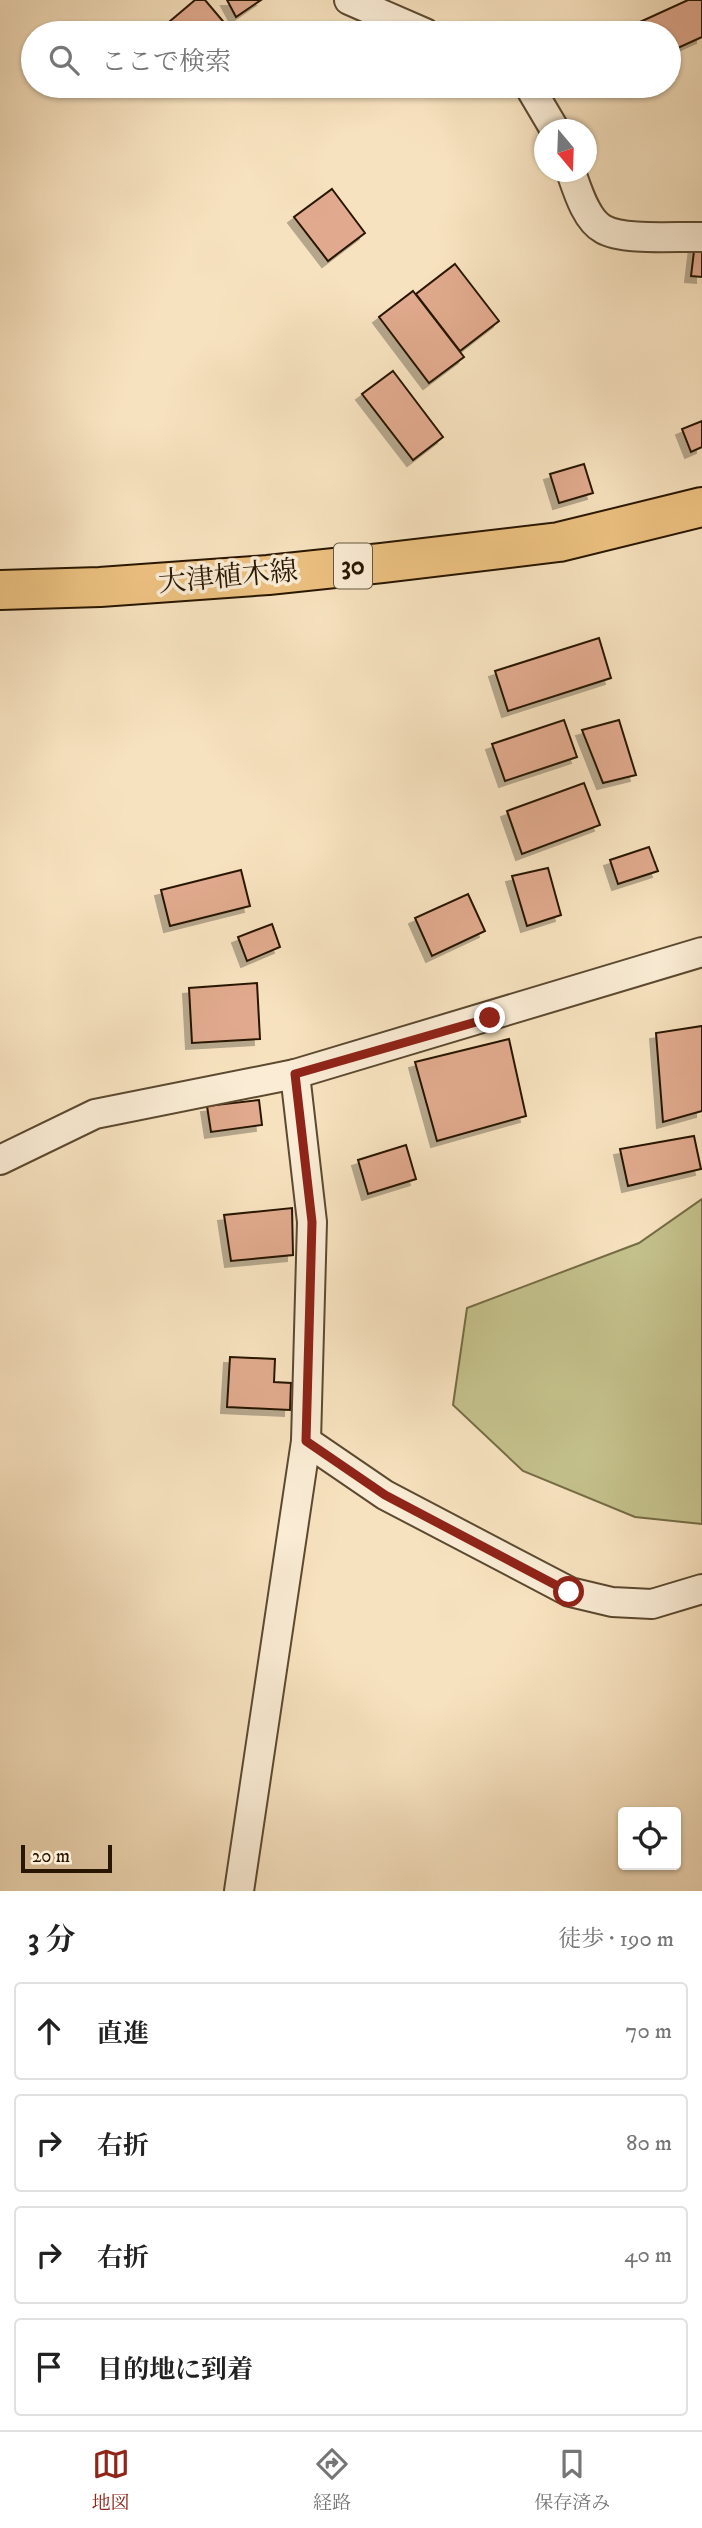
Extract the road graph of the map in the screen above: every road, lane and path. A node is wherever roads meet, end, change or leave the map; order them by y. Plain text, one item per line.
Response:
1 (349, 0) edge
2 (394, 21) edge
3 (536, 98) edge
4 (548, 119) edge
5 (575, 182) edge
6 (702, 237) edge
7 (702, 507) edge
8 (0, 590) edge
9 (702, 952) edge
10 (295, 1074) junction
11 (0, 1160) edge
12 (306, 1441) junction
13 (702, 1589) edge
14 (239, 1891) edge

1 - 2 street
3 - 4 street
5 - 6 street
7 - 8 main road, 大津植木線 / 30
9 - 10 street
10 - 11 street
10 - 12 street
12 - 13 street
12 - 14 street

